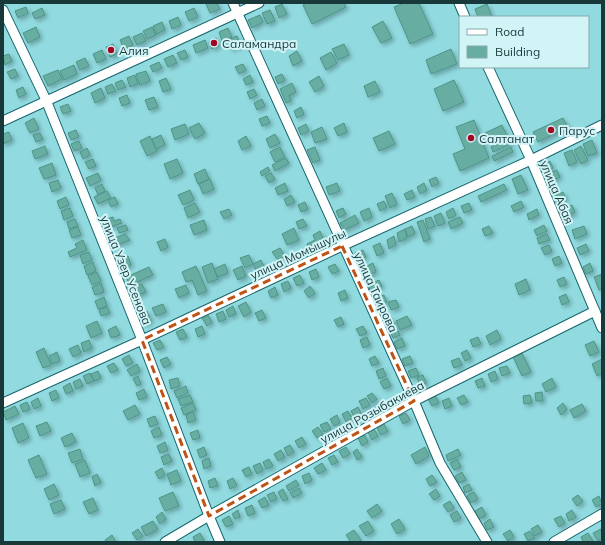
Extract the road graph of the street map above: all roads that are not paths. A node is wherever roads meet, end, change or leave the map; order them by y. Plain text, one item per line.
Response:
1 (233, 3) edge
2 (259, 3) edge
3 (459, 3) edge
4 (3, 10) edge
5 (238, 13) junction
6 (465, 16) edge
7 (488, 68) edge
8 (46, 100) junction
9 (3, 121) edge
10 (602, 125) edge
11 (531, 160) junction
12 (342, 246) junction
13 (596, 311) junction
14 (602, 328) edge
15 (142, 340) junction
16 (414, 401) junction
17 (3, 403) edge
18 (602, 514) edge
19 (209, 516) junction
20 (165, 542) edge
21 (220, 542) edge
22 (487, 542) edge
23 (554, 542) edge

1 - 5 street, улица Таирова
2 - 5 street
3 - 6 street
4 - 8 street, улица Узер Усенова
5 - 8 street
5 - 12 street, улица Таирова
7 - 11 street, улица Абая
8 - 9 street
8 - 15 street, улица Узер Усенова
10 - 11 street, улица Момышулы
11 - 12 street, улица Момышулы
11 - 13 street, улица Абая
12 - 15 street, улица Момышулы
12 - 16 street, улица Таирова
13 - 14 street, улица Абая
13 - 16 street, улица Розыбакиева
15 - 17 street, улица Момышулы
15 - 19 street, улица Узер Усенова
16 - 19 street, улица Розыбакиева
16 - 22 street, улица Таирова
18 - 23 street
19 - 20 street, улица Розыбакиева
19 - 21 street, улица Узер Усенова

